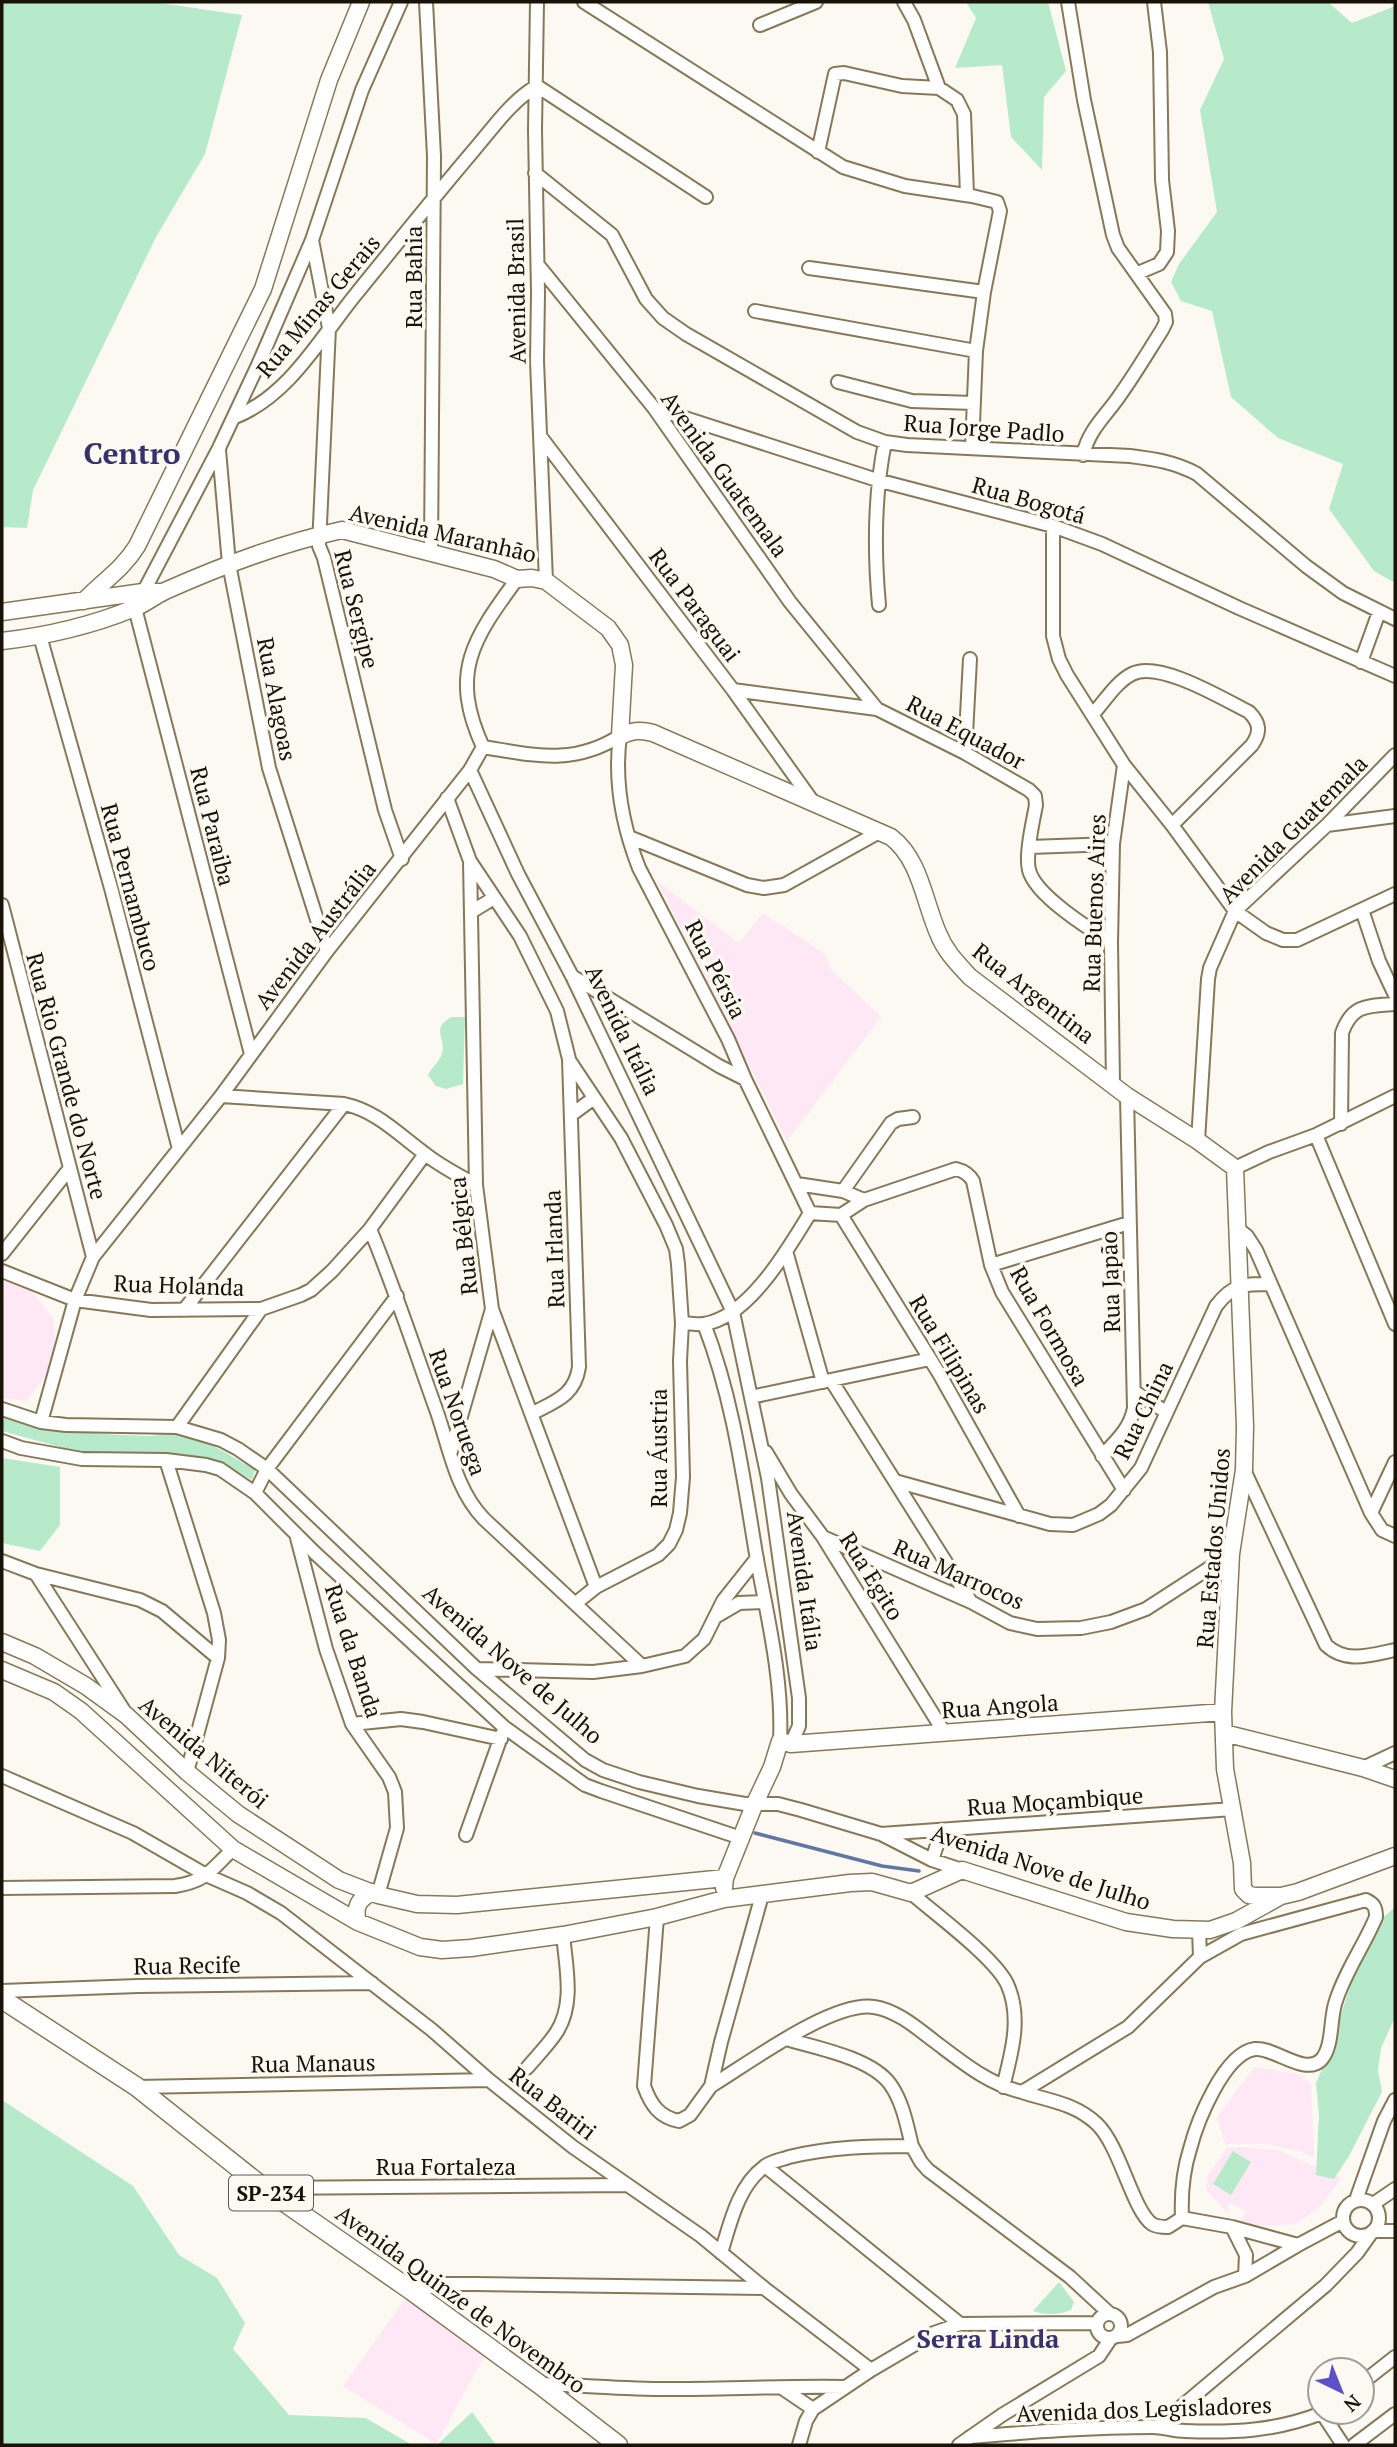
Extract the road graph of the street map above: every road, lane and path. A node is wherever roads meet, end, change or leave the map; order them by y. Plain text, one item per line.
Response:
1 (360, 2) edge
2 (401, 2) edge
3 (426, 2) edge
4 (537, 2) edge
5 (584, 2) edge
6 (816, 2) edge
7 (905, 2) edge
8 (1068, 2) edge
9 (1154, 2) edge
10 (760, 25) dead end
11 (537, 86) junction
12 (939, 88) junction
13 (817, 152) junction
14 (535, 173) junction
15 (967, 195) junction
16 (434, 197) junction
17 (706, 197) dead end
18 (312, 240) junction
19 (538, 265) junction
20 (809, 268) dead end
21 (1138, 273) junction
22 (984, 292) junction
23 (755, 311) dead end
24 (329, 328) junction
25 (976, 351) junction
26 (838, 382) dead end
27 (974, 403) junction
28 (653, 408) junction
29 (235, 417) junction
30 (540, 436) junction
31 (885, 442) junction
32 (219, 448) junction
33 (972, 448) junction
34 (1083, 455) junction
35 (877, 480) junction
36 (1053, 526) junction
37 (318, 535) junction
38 (431, 552) junction
39 (126, 564) junction
40 (229, 564) junction
41 (517, 579) junction
42 (546, 581) junction
43 (143, 592) junction
44 (162, 593) junction
45 (109, 598) junction
46 (78, 602) junction
47 (879, 605) dead end
48 (135, 608) junction
49 (2, 612) edge
50 (1379, 612) junction
51 (1395, 619) edge
52 (79, 627) junction
53 (40, 636) junction
54 (2, 641) edge
55 (970, 659) dead end
56 (1361, 662) junction
57 (1379, 669) junction
58 (1395, 676) edge
59 (1395, 683) edge
60 (733, 690) junction
61 (877, 709) junction
62 (1093, 714) junction
63 (620, 736) junction
64 (483, 747) junction
65 (965, 753) junction
66 (1395, 755) edge
67 (1124, 765) junction
68 (470, 770) junction
69 (447, 798) junction
70 (813, 802) junction
71 (1395, 816) edge
72 (1172, 825) junction
73 (1327, 825) junction
74 (881, 831) junction
75 (629, 837) junction
76 (1113, 844) junction
77 (1030, 847) junction
78 (402, 859) junction
79 (470, 861) junction
80 (1395, 894) edge
81 (494, 898) junction
82 (2, 905) edge
83 (1362, 910) junction
84 (1235, 911) junction
85 (471, 912) junction
86 (1111, 942) junction
87 (327, 951) junction
88 (572, 976) junction
89 (1395, 995) edge
90 (1395, 1004) edge
91 (251, 1054) junction
92 (569, 1059) junction
93 (745, 1079) junction
94 (1113, 1084) junction
95 (221, 1096) junction
96 (1127, 1096) junction
97 (1395, 1096) edge
98 (594, 1098) junction
99 (344, 1104) junction
100 (571, 1115) junction
101 (913, 1117) dead end
102 (1341, 1124) junction
103 (1316, 1135) junction
104 (1198, 1141) junction
105 (179, 1149) junction
106 (425, 1154) junction
107 (70, 1168) junction
108 (1235, 1168) junction
109 (797, 1184) junction
110 (476, 1185) junction
111 (843, 1191) junction
112 (864, 1200) junction
113 (810, 1213) junction
114 (841, 1215) junction
115 (1129, 1223) junction
116 (370, 1229) junction
117 (1238, 1229) junction
118 (786, 1251) junction
119 (2, 1254) edge
120 (93, 1256) junction
121 (991, 1265) junction
122 (2, 1271) edge
123 (1241, 1284) junction
124 (1270, 1284) junction
125 (397, 1296) junction
126 (1395, 1296) edge
127 (75, 1300) junction
128 (261, 1309) junction
129 (492, 1309) junction
130 (1389, 1309) junction
131 (184, 1310) junction
132 (733, 1312) junction
133 (682, 1323) junction
134 (705, 1324) junction
135 (1395, 1324) edge
136 (930, 1359) junction
137 (827, 1381) junction
138 (1135, 1392) junction
139 (751, 1397) junction
140 (2, 1409) edge
141 (1166, 1412) junction
142 (533, 1413) junction
143 (41, 1422) junction
144 (177, 1427) junction
145 (2, 1441) edge
146 (762, 1444) junction
147 (451, 1451) junction
148 (1102, 1456) junction
149 (166, 1460) junction
150 (1395, 1462) edge
151 (267, 1469) junction
152 (1244, 1470) junction
153 (895, 1481) junction
154 (1124, 1490) junction
155 (255, 1493) junction
156 (1371, 1513) junction
157 (1019, 1516) junction
158 (296, 1534) junction
159 (1395, 1536) edge
160 (823, 1537) junction
161 (1231, 1554) junction
162 (757, 1558) junction
163 (2, 1561) edge
164 (36, 1574) junction
165 (596, 1587) junction
166 (765, 1602) junction
167 (971, 1602) junction
168 (576, 1603) junction
169 (715, 1617) junction
170 (2, 1642) edge
171 (1395, 1650) edge
172 (218, 1658) junction
173 (642, 1666) junction
174 (477, 1669) junction
175 (2, 1670) edge
176 (1223, 1712) junction
177 (126, 1715) junction
178 (352, 1724) junction
179 (944, 1732) junction
180 (503, 1733) junction
181 (1224, 1733) junction
182 (785, 1742) junction
183 (1395, 1753) edge
184 (1363, 1768) junction
185 (187, 1772) junction
186 (2, 1776) edge
187 (1395, 1779) edge
188 (754, 1803) junction
189 (1233, 1809) junction
190 (942, 1830) junction
191 (881, 1834) junction
192 (466, 1835) dead end
193 (741, 1838) junction
194 (233, 1849) junction
195 (1395, 1856) edge
196 (932, 1860) junction
197 (962, 1870) junction
198 (206, 1875) junction
199 (725, 1878) junction
200 (339, 1880) junction
201 (2, 1888) edge
202 (911, 1893) junction
203 (375, 1894) junction
204 (761, 1895) junction
205 (1281, 1896) junction
206 (724, 1899) junction
207 (322, 1903) junction
208 (657, 1917) junction
209 (358, 1922) junction
210 (1238, 1928) junction
211 (1199, 1931) junction
212 (563, 1935) junction
213 (1200, 1957) junction
214 (372, 1983) junction
215 (2, 1991) edge
216 (2, 1999) edge
217 (786, 2039) junction
218 (527, 2068) dead end
219 (489, 2080) junction
220 (712, 2086) junction
221 (137, 2087) junction
222 (1003, 2087) junction
223 (1022, 2092) junction
224 (1395, 2099) edge
225 (912, 2146) junction
226 (765, 2166) junction
227 (628, 2185) junction
228 (264, 2188) junction
229 (1395, 2189) edge
230 (1356, 2200) junction
231 (1373, 2204) junction
232 (1182, 2218) junction
233 (1343, 2221) junction
234 (1232, 2227) junction
235 (1373, 2231) junction
236 (1395, 2231) edge
237 (1298, 2245) junction
238 (720, 2253) junction
239 (1245, 2276) junction
240 (764, 2288) junction
241 (412, 2291) junction
242 (960, 2323) junction
243 (1107, 2327) junction
244 (1395, 2357) edge
245 (871, 2370) junction
246 (1376, 2372) edge
247 (539, 2384) junction
248 (779, 2386) junction
249 (580, 2387) junction
250 (844, 2387) junction
251 (559, 2400) junction
252 (813, 2409) junction
253 (1395, 2414) edge
254 (1306, 2418) edge
255 (1331, 2426) edge
256 (1157, 2427) junction
257 (970, 2437) junction
258 (618, 2445) edge
259 (799, 2445) edge
260 (959, 2445) edge
261 (1343, 2445) edge
262 (1354, 2445) edge

1 - 39 main road
2 - 18 street
3 - 16 street, Rua Bahia
4 - 11 street, Avenida Brasil
5 - 13 street
6 - 10 street
7 - 12 street
8 - 21 street
9 - 21 street
11 - 14 street, Avenida Brasil
11 - 16 street, Rua Minas Gerais
11 - 17 street
12 - 13 street
12 - 15 street
13 - 15 street
14 - 19 street, Avenida Brasil
14 - 31 street, Rua Jorge Padlo
15 - 22 street
16 - 24 street, Rua Minas Gerais
16 - 38 street, Rua Bahia
18 - 24 street, Rua Sergipe
18 - 29 street
19 - 28 street, Avenida Guatemala
19 - 30 street, Avenida Brasil
20 - 22 street
21 - 34 street
22 - 25 street
23 - 25 street
24 - 29 street, Rua Minas Gerais
24 - 37 street, Rua Sergipe
25 - 27 street
26 - 27 street
27 - 33 street
28 - 35 street, Rua Bogotá
28 - 61 street, Avenida Guatemala
29 - 32 street
30 - 42 street, Avenida Brasil
30 - 60 street, Rua Paraguai
31 - 33 street, Rua Jorge Padlo
31 - 35 street
32 - 40 street, Rua Alagoas
32 - 43 street
33 - 34 street, Rua Jorge Padlo
34 - 50 street, Rua Jorge Padlo
35 - 36 street, Rua Bogotá
35 - 47 street
36 - 56 street, Rua Bogotá
36 - 62 street
37 - 38 main road, Avenida Maranhão
37 - 40 main road, Avenida Maranhão
37 - 78 street, Rua Sergipe
38 - 41 main road, Avenida Maranhão
39 - 45 main road
39 - 46 main road
40 - 44 main road, Avenida Maranhão
40 - 87 street, Rua Alagoas
41 - 42 main road, Avenida Maranhão
41 - 64 street
42 - 63 main road
43 - 44 main road
43 - 45 main road
43 - 48 street
44 - 48 main road, Avenida Maranhão
45 - 46 main road
45 - 52 main road
46 - 49 main road
46 - 52 main road
48 - 52 main road, Avenida Maranhão
48 - 91 street, Rua Paraiba
50 - 51 street, Rua Jorge Padlo
50 - 56 street
52 - 53 main road, Avenida Maranhão
53 - 54 main road, Avenida Maranhão
53 - 105 street, Rua Pernambuco
55 - 65 street
56 - 57 street, Rua Bogotá
57 - 58 street, Rua Bogotá
57 - 59 street, Rua Bogotá
60 - 61 street, Rua Equador
60 - 70 street, Rua Paraguai
61 - 65 street, Rua Equador
62 - 67 street
62 - 72 street
63 - 64 street
63 - 70 main road, Rua Argentina
63 - 75 street, Rua Pérsia
64 - 68 street, Avenida Austrália
65 - 77 street, Rua Equador
66 - 73 street, Avenida Guatemala
67 - 72 street
67 - 76 street, Rua Buenos Aires
68 - 69 street, Avenida Austrália
68 - 88 street, Avenida Itália
69 - 78 street, Avenida Austrália
69 - 79 street
70 - 74 main road, Rua Argentina
71 - 73 street
72 - 84 street
73 - 84 street, Avenida Guatemala
74 - 75 street
74 - 94 main road, Rua Argentina
75 - 93 street, Rua Pérsia
76 - 77 street
76 - 86 street, Rua Buenos Aires
77 - 86 street, Rua Equador
78 - 87 street, Avenida Austrália
79 - 81 street
79 - 85 street, Rua Bélgica
80 - 83 street
81 - 85 street
81 - 92 street
82 - 107 street, Rua Rio Grande do Norte
83 - 84 street
83 - 89 street
84 - 104 street, Avenida Guatemala
85 - 110 street, Rua Bélgica
86 - 94 street, Rua Buenos Aires
87 - 91 street, Avenida Austrália
88 - 93 street
88 - 132 street, Avenida Itália
90 - 102 street
91 - 95 street, Avenida Austrália
92 - 98 street
92 - 100 street, Rua Irlanda
93 - 109 street, Rua Pérsia
94 - 96 main road, Rua Argentina
95 - 99 street
95 - 105 street, Avenida Austrália
96 - 104 main road, Rua Argentina
96 - 115 street, Rua Japão
97 - 102 street
98 - 100 street
98 - 133 street
99 - 106 street
99 - 131 street
100 - 142 street, Rua Irlanda
101 - 111 street
102 - 103 street
103 - 108 street
103 - 130 street
104 - 108 main road, Rua Argentina
105 - 120 street, Avenida Austrália
106 - 110 street
106 - 116 street, Rua Holanda
107 - 119 street
107 - 120 street, Rua Rio Grande do Norte
108 - 117 main road, Rua Estados Unidos
109 - 111 street
109 - 113 street, Rua Pérsia
110 - 129 street, Rua Bélgica
111 - 112 street
112 - 114 street, Rua Formosa
112 - 121 street, Rua Formosa
113 - 114 street
113 - 118 street
114 - 136 street, Rua Filipinas
115 - 121 street
115 - 138 street, Rua Japão
116 - 125 street, Rua Noruega
116 - 128 street, Rua Holanda
117 - 123 main road, Rua Estados Unidos
117 - 124 street
118 - 132 street
118 - 137 street
120 - 127 street, Avenida Austrália
121 - 148 street, Rua Formosa
122 - 127 street, Rua Holanda
123 - 124 street
123 - 141 street, Rua China
123 - 152 main road, Rua Estados Unidos
124 - 156 street
125 - 147 street, Rua Noruega
125 - 151 street
126 - 130 street
127 - 131 street, Rua Holanda
127 - 143 street, Avenida Austrália
128 - 131 street, Rua Holanda
128 - 144 street
129 - 142 street, Rua Bélgica
129 - 147 street
130 - 135 street
132 - 134 street
132 - 139 street, Avenida Itália
133 - 134 street
133 - 165 street, Rua Áustria
134 - 162 street, Avenida Itália
136 - 137 street
136 - 157 street, Rua Filipinas
137 - 139 street
137 - 153 street
138 - 141 street
138 - 148 street, Rua Japão
139 - 146 street, Avenida Itália
140 - 143 street, Avenida Nove de Julho
141 - 154 street, Rua China
142 - 165 street, Rua Bélgica
143 - 144 street, Avenida Nove de Julho
144 - 151 street, Avenida Nove de Julho
145 - 149 street, Avenida Nove de Julho
146 - 160 street, Rua Egito
146 - 182 street, Avenida Itália
147 - 168 street, Rua Noruega
148 - 154 street, Rua Formosa
149 - 155 street, Avenida Nove de Julho
149 - 172 street
150 - 156 street
151 - 155 street
151 - 174 street, Avenida Nove de Julho
152 - 161 main road, Rua Estados Unidos
152 - 171 street
153 - 157 street, Rua China
153 - 167 street
154 - 157 street, Rua China
155 - 158 street, Avenida Nove de Julho
156 - 159 street
158 - 178 street, Rua da Banda
158 - 180 street, Avenida Nove de Julho
160 - 167 street, Rua Marrocos
160 - 179 street, Rua Egito
161 - 167 street, Rua Marrocos
161 - 176 main road, Rua Estados Unidos
162 - 166 street, Avenida Itália
162 - 169 street
163 - 164 street
164 - 172 street
164 - 177 street
165 - 168 street, Rua Áustria
166 - 169 street
166 - 182 street, Avenida Itália
168 - 173 street, Rua Noruega
169 - 173 street
170 - 177 main road, Avenida Niterói
172 - 185 street
173 - 174 street
174 - 188 street, Avenida Nove de Julho
175 - 194 main road
176 - 179 main road, Rua Angola
176 - 181 main road, Rua Estados Unidos
177 - 185 main road, Avenida Niterói
178 - 180 street
178 - 203 street, Rua da Banda
179 - 182 main road, Rua Angola
180 - 192 street
180 - 193 street, Avenida Nove de Julho
181 - 184 main road
181 - 189 main road, Rua Estados Unidos
182 - 188 main road, Avenida Itália
183 - 184 street
184 - 187 main road
185 - 200 main road, Avenida Niterói
186 - 198 street, Rua Bariri
188 - 191 street, Avenida Nove de Julho
188 - 193 main road, Avenida Itália
189 - 190 street, Rua Moçambique
189 - 205 main road, Rua Estados Unidos
190 - 191 street, Rua Moçambique
190 - 196 street
191 - 196 street, Avenida Nove de Julho
193 - 199 main road, Avenida Itália
194 - 198 street
194 - 207 main road
195 - 205 main road, Avenida Nove de Julho
196 - 197 street, Avenida Nove de Julho
197 - 202 main road
197 - 211 main road, Avenida Nove de Julho
198 - 201 street
198 - 214 street, Rua Bariri
199 - 203 main road, Avenida Niterói
199 - 206 main road, Avenida Itália
200 - 203 main road, Avenida Niterói
200 - 207 main road
202 - 204 main road
202 - 222 street
203 - 209 main road
204 - 206 main road
204 - 220 street
205 - 210 main road, Avenida Nove de Julho
206 - 208 main road
207 - 209 main road
208 - 212 main road
208 - 220 street
209 - 212 main road
210 - 211 main road, Avenida Nove de Julho
210 - 213 street
210 - 232 street
211 - 213 street
212 - 218 street
213 - 223 street
214 - 215 street, Rua Recife
214 - 219 street, Rua Bariri
216 - 221 main road, Avenida Quinze de Novembro / SP-234
217 - 220 street
217 - 222 street
217 - 225 street
219 - 221 street, Rua Manaus
219 - 227 street, Rua Bariri
221 - 228 main road, Avenida Quinze de Novembro / SP-234
222 - 223 street
223 - 232 street
224 - 230 street
225 - 226 street
225 - 243 street
226 - 238 street
226 - 242 street
227 - 228 street, Rua Fortaleza
227 - 238 street, Rua Bariri
228 - 241 main road, Avenida Quinze de Novembro / SP-234
229 - 231 street
230 - 231 street
230 - 233 street
231 - 235 street
232 - 234 street
233 - 235 street
233 - 237 street
234 - 237 street
234 - 239 street
235 - 236 street
235 - 256 street
237 - 239 street
238 - 240 street, Rua Bariri
239 - 243 street
240 - 241 street
240 - 245 street, Rua Bariri
241 - 247 main road, Avenida Quinze de Novembro / SP-234
242 - 243 street
242 - 245 street
243 - 257 street
244 - 246 street
245 - 250 street
247 - 249 street
247 - 251 main road, Avenida Quinze de Novembro / SP-234
248 - 249 street
248 - 250 street
248 - 252 street
249 - 251 street
250 - 252 street
251 - 258 main road, Avenida Quinze de Novembro / SP-234
252 - 259 street
253 - 262 street
254 - 256 street, Avenida dos Legisladores
255 - 261 street, Avenida dos Legisladores
256 - 257 street, Avenida dos Legisladores
257 - 260 street

